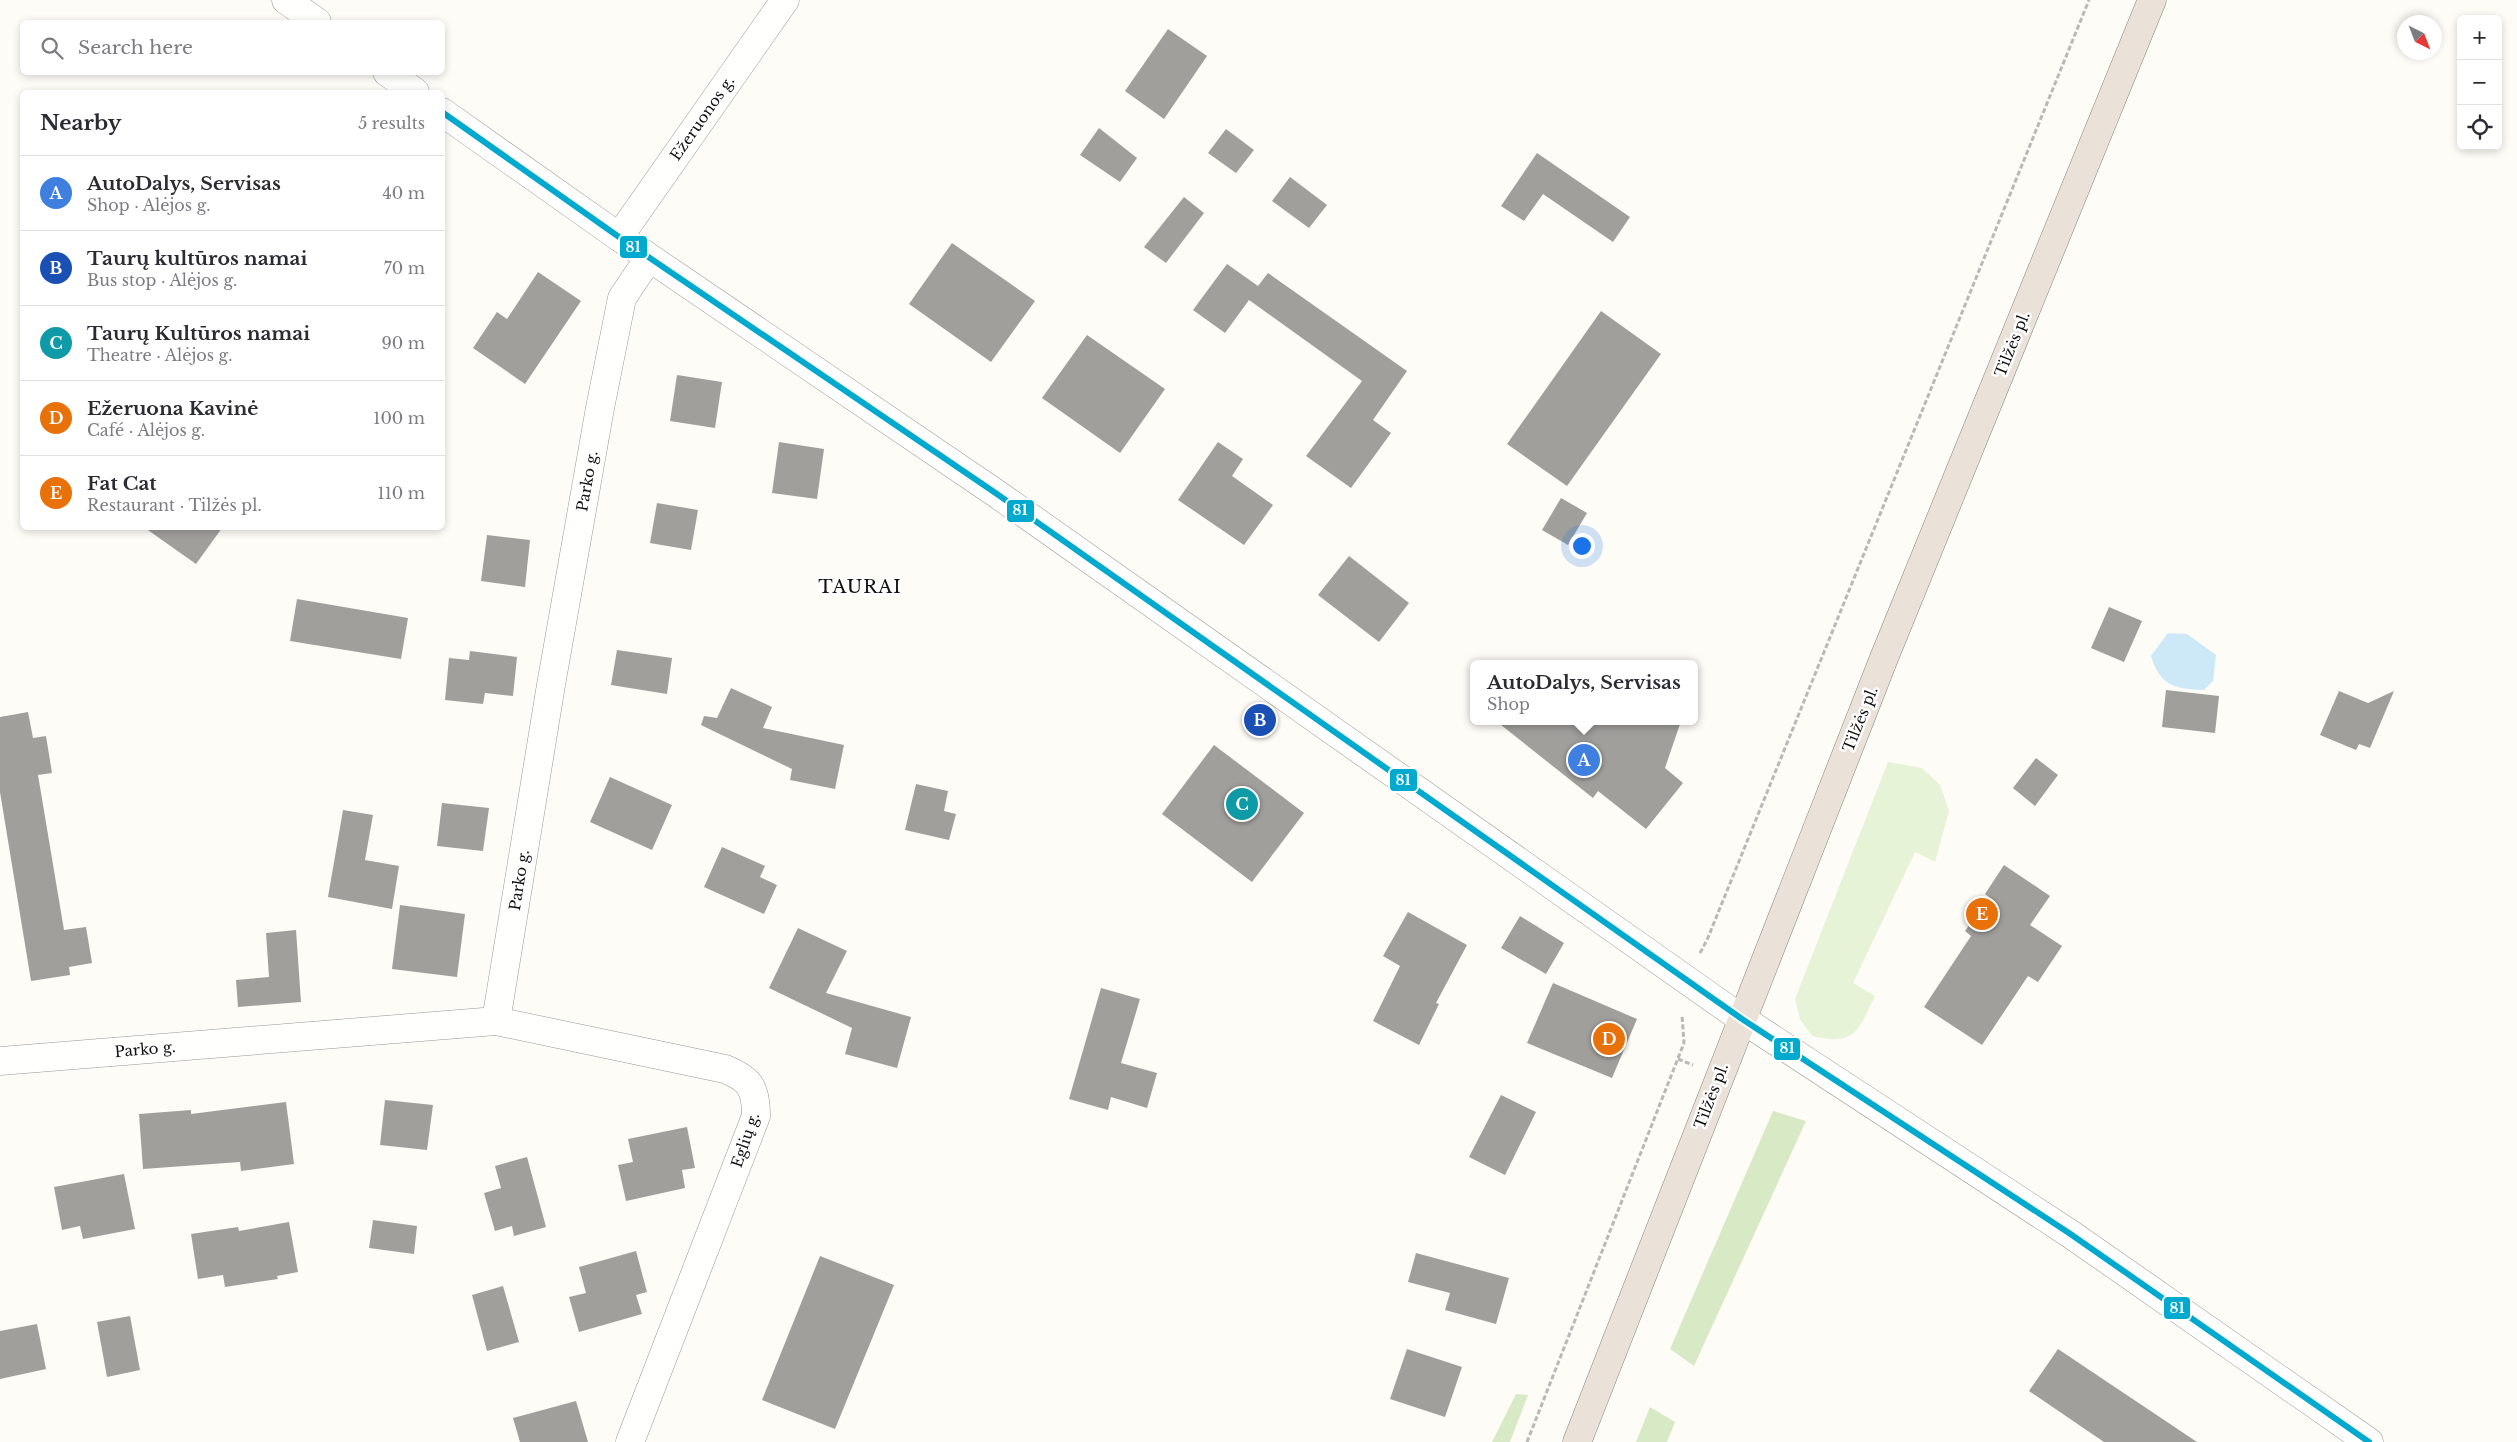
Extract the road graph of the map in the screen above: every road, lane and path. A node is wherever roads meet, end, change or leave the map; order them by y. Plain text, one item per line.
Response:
1 (286, 0) edge
2 (785, 0) edge
3 (2089, 0) edge
4 (2152, 0) edge
5 (314, 20) edge
6 (391, 75) edge
7 (412, 90) edge
8 (445, 114) edge
9 (619, 237) junction
10 (649, 258) junction
11 (1685, 978) junction
12 (1742, 1018) junction
13 (496, 1021) junction
14 (0, 1061) edge
15 (630, 1442) edge
16 (1527, 1442) edge
17 (1577, 1442) edge
18 (2369, 1442) edge

1 - 5 street
2 - 9 street, Ežeruonos g.
3 - 11 path
4 - 12 highway, Tilžės pl.
6 - 7 street
8 - 9 street
9 - 10 street
10 - 11 street
10 - 13 street, Parko g.
11 - 12 street
11 - 16 path
12 - 17 highway, Tilžės pl.
12 - 18 street
13 - 14 street, Parko g.
13 - 15 street, Eglių g.

